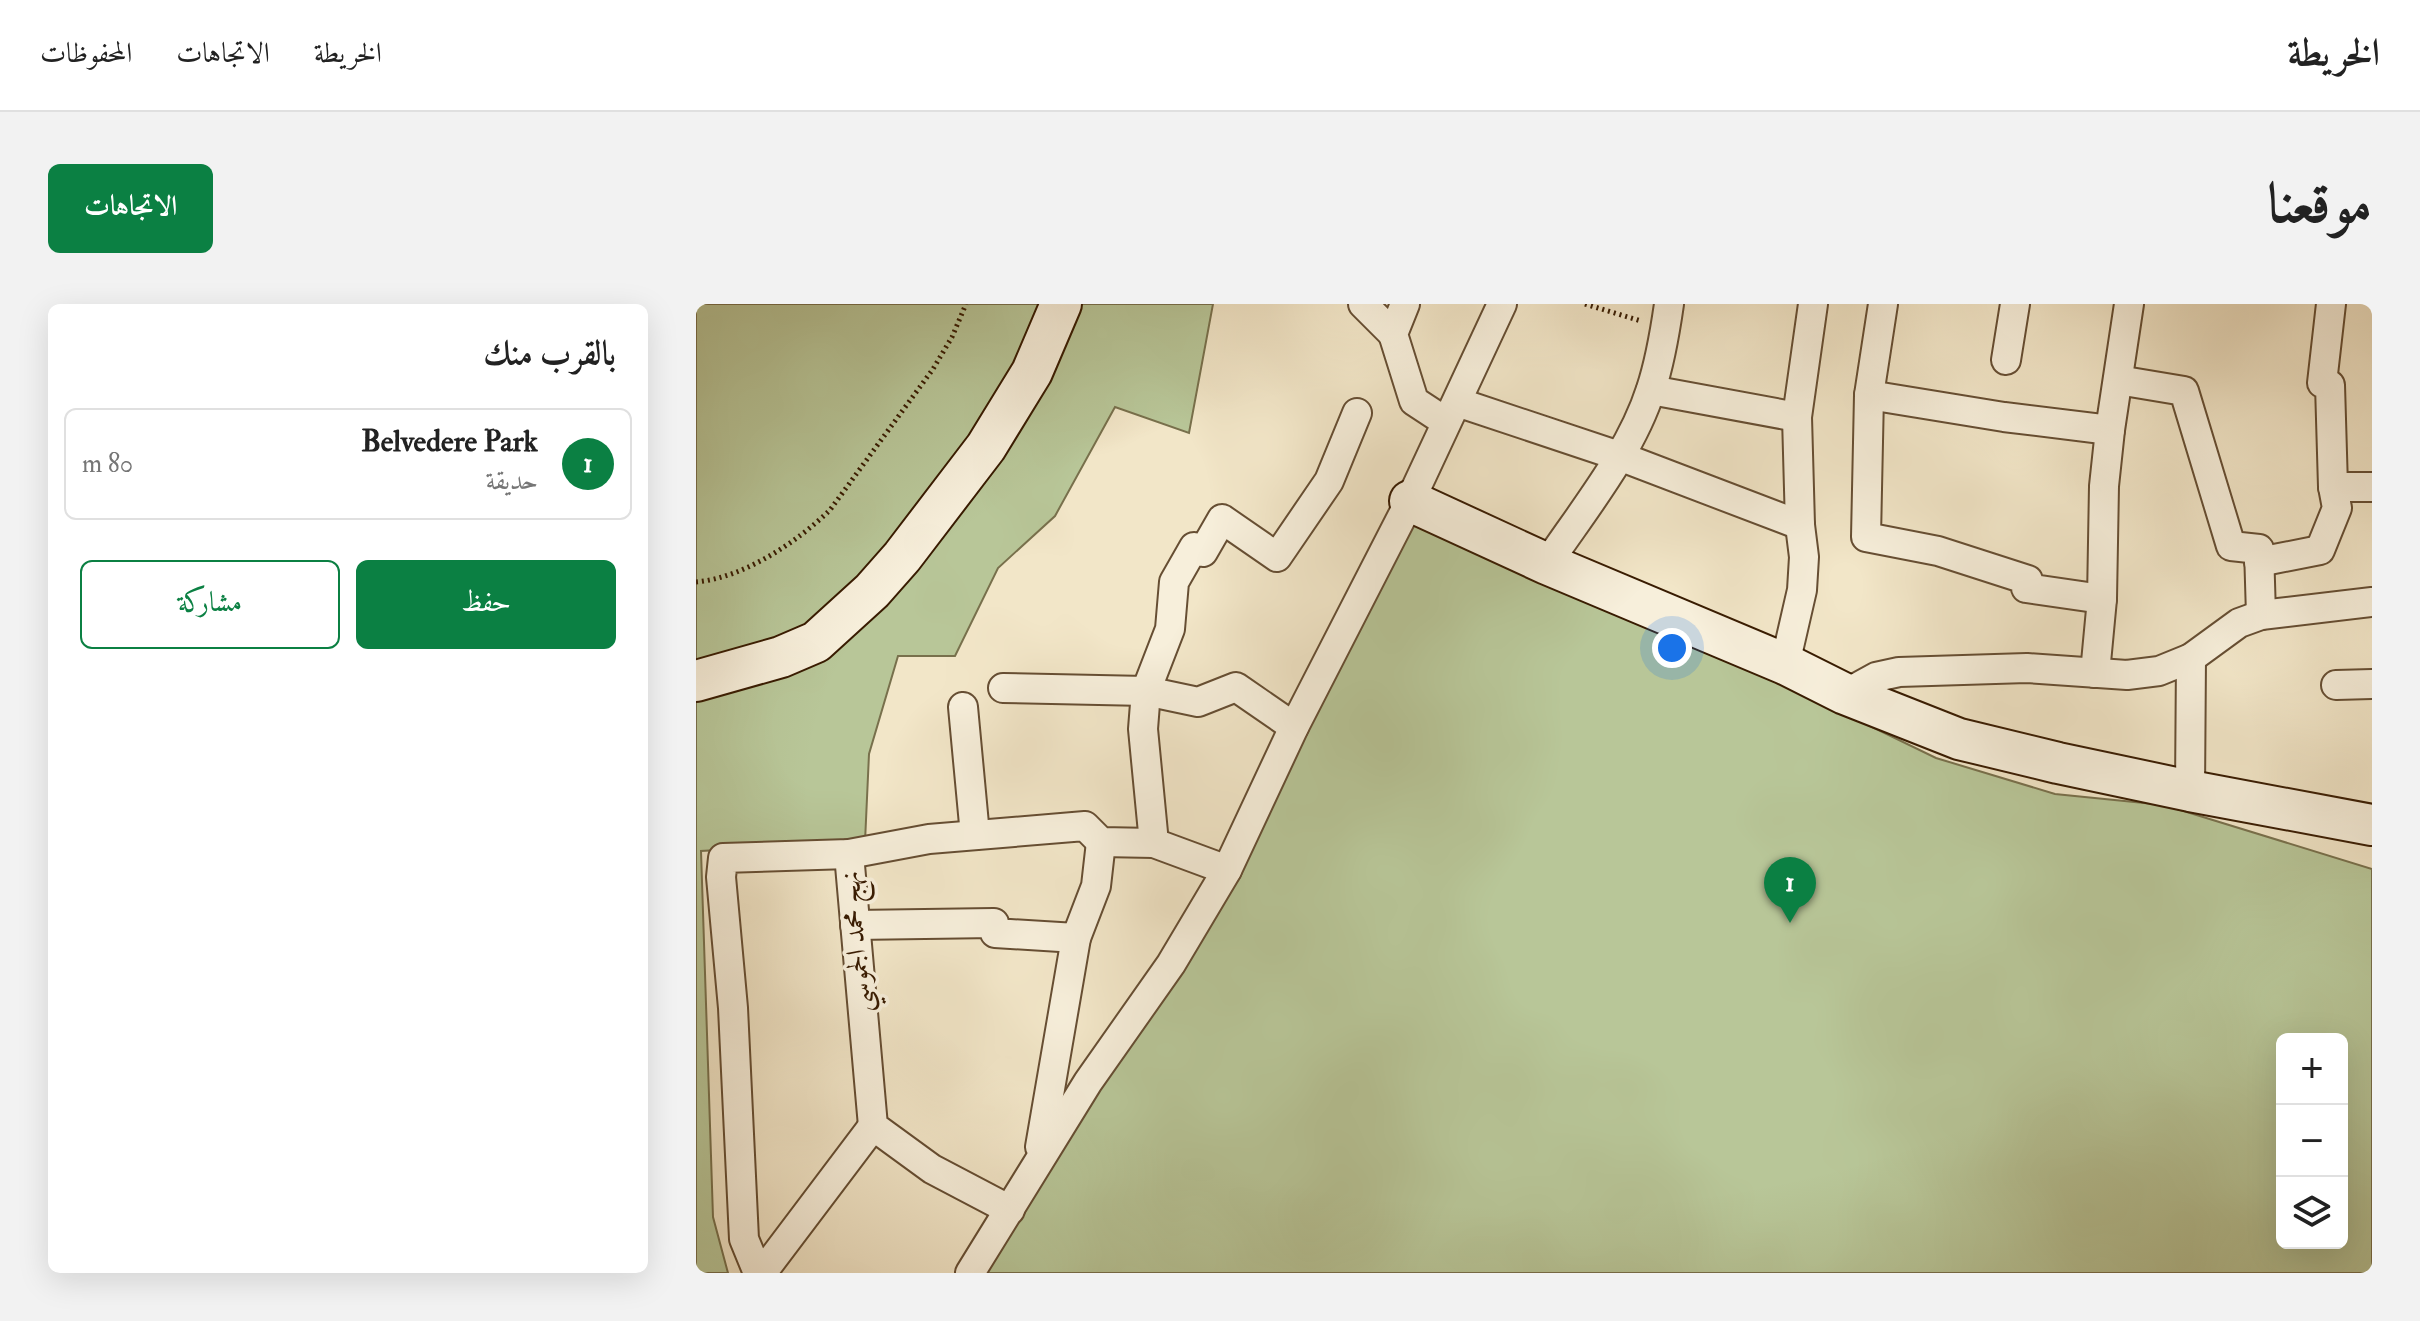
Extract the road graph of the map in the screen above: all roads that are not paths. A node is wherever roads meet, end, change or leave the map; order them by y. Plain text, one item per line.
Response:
1 (1061, 304) edge
2 (1363, 304) edge
3 (1405, 304) edge
4 (1502, 304) edge
5 (1813, 304) edge
6 (1883, 304) edge
7 (2015, 304) edge
8 (2129, 304) edge
9 (2331, 304) edge
10 (1667, 316) edge
11 (1393, 334) junction
12 (2006, 360) dead end
13 (2118, 380) junction
14 (1651, 390) junction
15 (1869, 395) junction
16 (1452, 412) junction
17 (1357, 413) dead end
18 (1797, 417) junction
19 (2110, 430) junction
20 (1619, 456) junction
21 (2333, 487) junction
22 (2372, 487) edge
23 (1410, 501) junction
24 (1800, 525) junction
25 (2259, 562) junction
26 (1547, 564) junction
27 (2102, 599) junction
28 (2372, 602) edge
29 (2261, 615) junction
30 (2191, 658) junction
31 (1785, 664) junction
32 (2095, 673) junction
33 (696, 681) edge
34 (2372, 684) edge
35 (2336, 685) dead end
36 (1003, 688) dead end
37 (1146, 691) junction
38 (1845, 694) junction
39 (963, 707) dead end
40 (1294, 727) junction
41 (2190, 791) junction
42 (2372, 825) edge
43 (975, 835) junction
44 (1101, 842) junction
45 (1154, 843) junction
46 (849, 854) junction
47 (1227, 870) junction
48 (855, 925) junction
49 (1076, 938) junction
50 (873, 1126) junction
51 (1038, 1163) junction
52 (1010, 1210) junction
53 (760, 1273) edge
54 (970, 1273) edge

1 - 33 street
2 - 11 street
3 - 11 street
4 - 16 street
5 - 18 street
6 - 15 street
7 - 12 street
8 - 13 street
9 - 21 street
10 - 14 street
11 - 16 street
13 - 19 street
13 - 25 street
14 - 18 street
14 - 20 street
15 - 19 street
15 - 27 street
16 - 20 street
16 - 23 street
17 - 37 street
18 - 24 street
19 - 27 street
20 - 24 street
20 - 26 street
21 - 22 street
21 - 25 street
23 - 26 street
23 - 40 street
24 - 31 street
25 - 29 street
26 - 31 street
27 - 32 street
28 - 29 street
29 - 30 street
30 - 32 street
30 - 41 street
31 - 38 street
32 - 38 street
34 - 35 street
36 - 37 street
37 - 40 street
37 - 45 street
38 - 41 street
39 - 43 street
40 - 47 street
41 - 42 street
43 - 44 street
43 - 46 street
44 - 45 street
44 - 49 street
45 - 47 street
46 - 48 street, نهج محمد الجموسي
46 - 53 street, نهج محمد الجموسي
47 - 51 street
48 - 49 street
48 - 50 street, نهج محمد الجموسي
49 - 51 street
50 - 52 street
50 - 53 street
51 - 52 street
52 - 54 street

